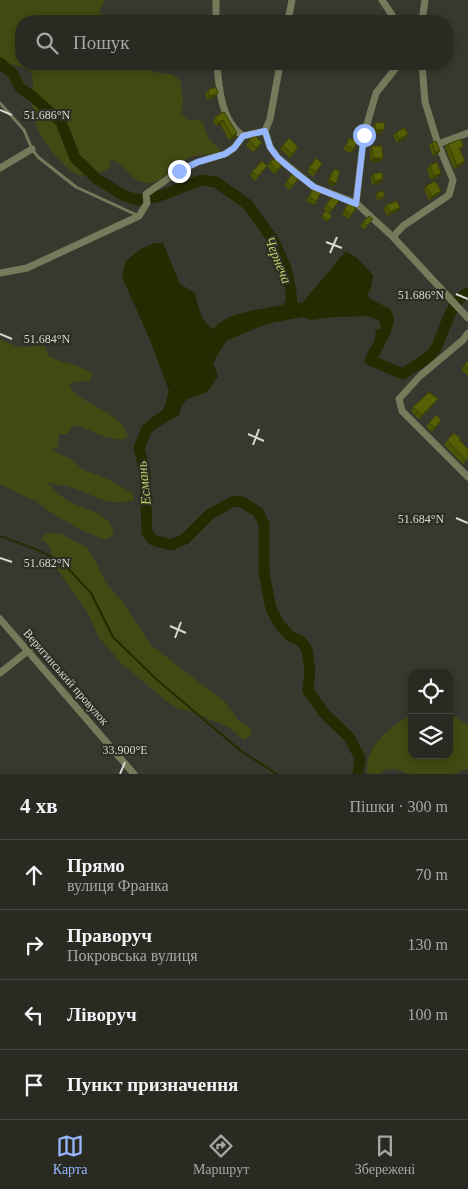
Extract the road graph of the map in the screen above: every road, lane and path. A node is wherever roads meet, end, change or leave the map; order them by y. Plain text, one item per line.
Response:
1 (216, 0) edge
2 (292, 0) edge
3 (382, 0) edge
4 (425, 0) edge
5 (216, 15) edge
6 (289, 15) edge
7 (392, 15) edge
8 (423, 15) edge
9 (217, 70) edge
10 (279, 70) edge
11 (394, 70) edge
12 (422, 70) edge
13 (0, 103) edge
14 (265, 131) junction
15 (468, 133) edge
16 (243, 136) junction
17 (438, 144) junction
18 (32, 149) junction
19 (0, 168) edge
20 (356, 204) junction
21 (139, 216) junction
22 (393, 237) junction
23 (0, 272) edge
24 (466, 316) edge
25 (468, 334) edge
26 (468, 477) edge
27 (0, 619) edge
28 (29, 650) junction
29 (0, 673) edge
30 (134, 774) edge

1 - 5 street
2 - 6 street
3 - 7 street
4 - 8 street
9 - 16 street
10 - 14 street
11 - 20 street
12 - 17 street
13 - 18 lane
14 - 16 street
14 - 20 street
15 - 17 street
16 - 21 street
17 - 22 street
18 - 19 street
18 - 21 lane
20 - 22 street
21 - 23 street
22 - 24 street
25 - 26 street
27 - 28 street, Веригинський провулок
28 - 29 street
28 - 30 street, Веригинський провулок

